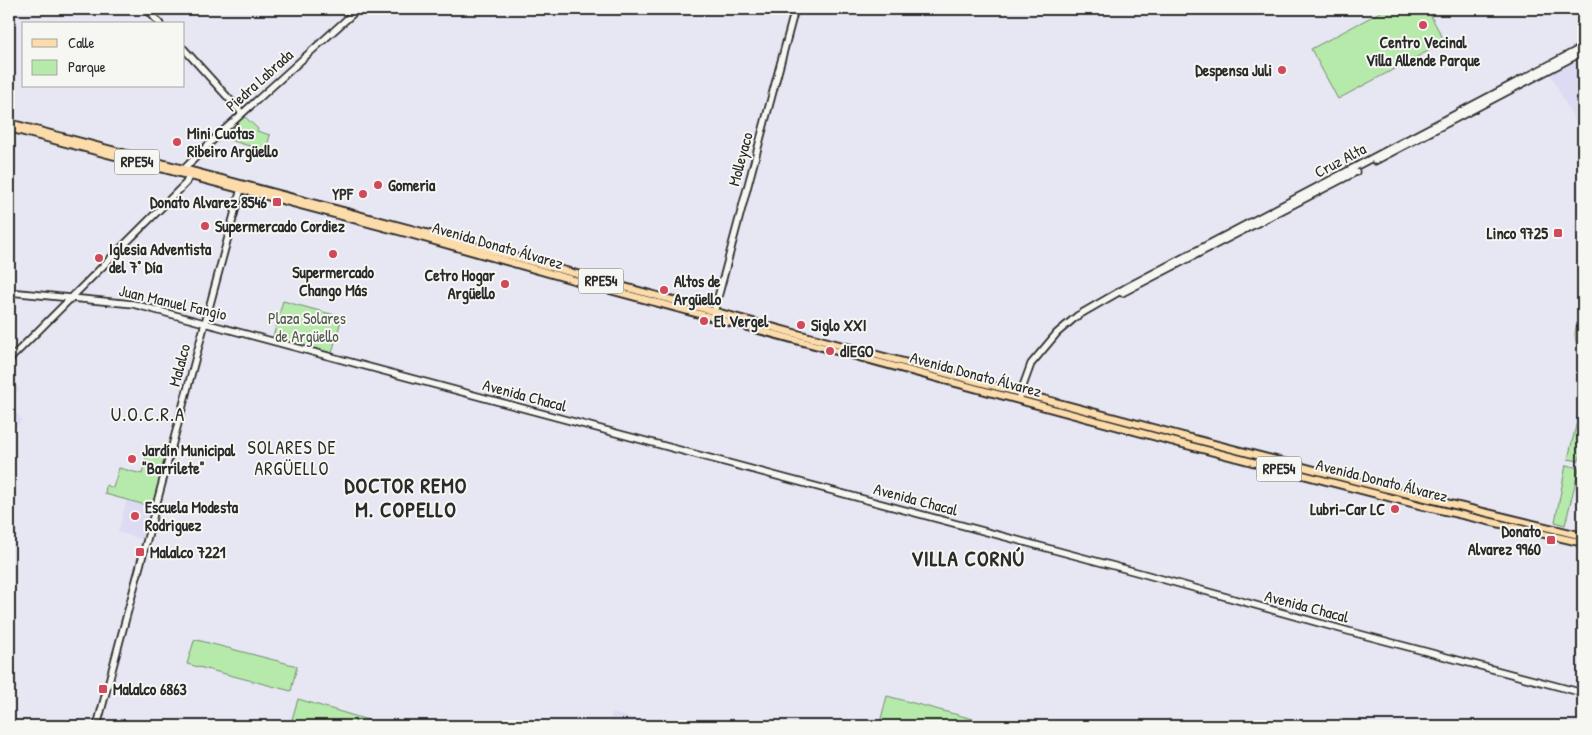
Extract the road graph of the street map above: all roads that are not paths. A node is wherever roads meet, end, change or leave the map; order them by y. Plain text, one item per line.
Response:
1 (146, 9) edge
2 (358, 9) edge
3 (795, 9) edge
4 (158, 22) edge
5 (1583, 47) edge
6 (185, 50) edge
7 (1583, 52) edge
8 (242, 113) junction
9 (9, 123) edge
10 (9, 128) edge
11 (187, 172) junction
12 (242, 187) junction
13 (9, 292) edge
14 (70, 298) junction
15 (1111, 298) junction
16 (713, 315) junction
17 (204, 322) junction
18 (270, 340) joint
19 (9, 360) edge
20 (1019, 396) junction
21 (1583, 536) edge
22 (1583, 543) edge
23 (1583, 693) edge
24 (97, 726) edge

1 - 4 main road
2 - 8 main road, Piedra Labrada
3 - 16 main road, Molleyaco
5 - 15 main road, Cruz Alta
6 - 8 main road
7 - 15 main road, Cruz Alta
8 - 11 main road, Piedra Labrada
9 - 11 main road, Avenida Donato Álvarez / RPE54
10 - 11 main road, Avenida Donato Álvarez / RPE54
11 - 12 main road, Avenida Donato Álvarez / RPE54
11 - 14 main road, Piedra Labrada
12 - 16 main road, Avenida Donato Álvarez / RPE54
12 - 17 main road, Malalco
13 - 14 main road, Juan Manuel Fangio
14 - 17 main road, Juan Manuel Fangio
14 - 19 main road, Piedra Labrada
15 - 20 main road, Cruz Alta
16 - 20 main road, Avenida Donato Álvarez / RPE54
17 - 18 main road, Juan Manuel Fangio
17 - 24 main road, Malalco
18 - 23 main road, Avenida Chacal
20 - 21 main road, Avenida Donato Álvarez / RPE54
20 - 22 main road, Avenida Donato Álvarez / RPE54

